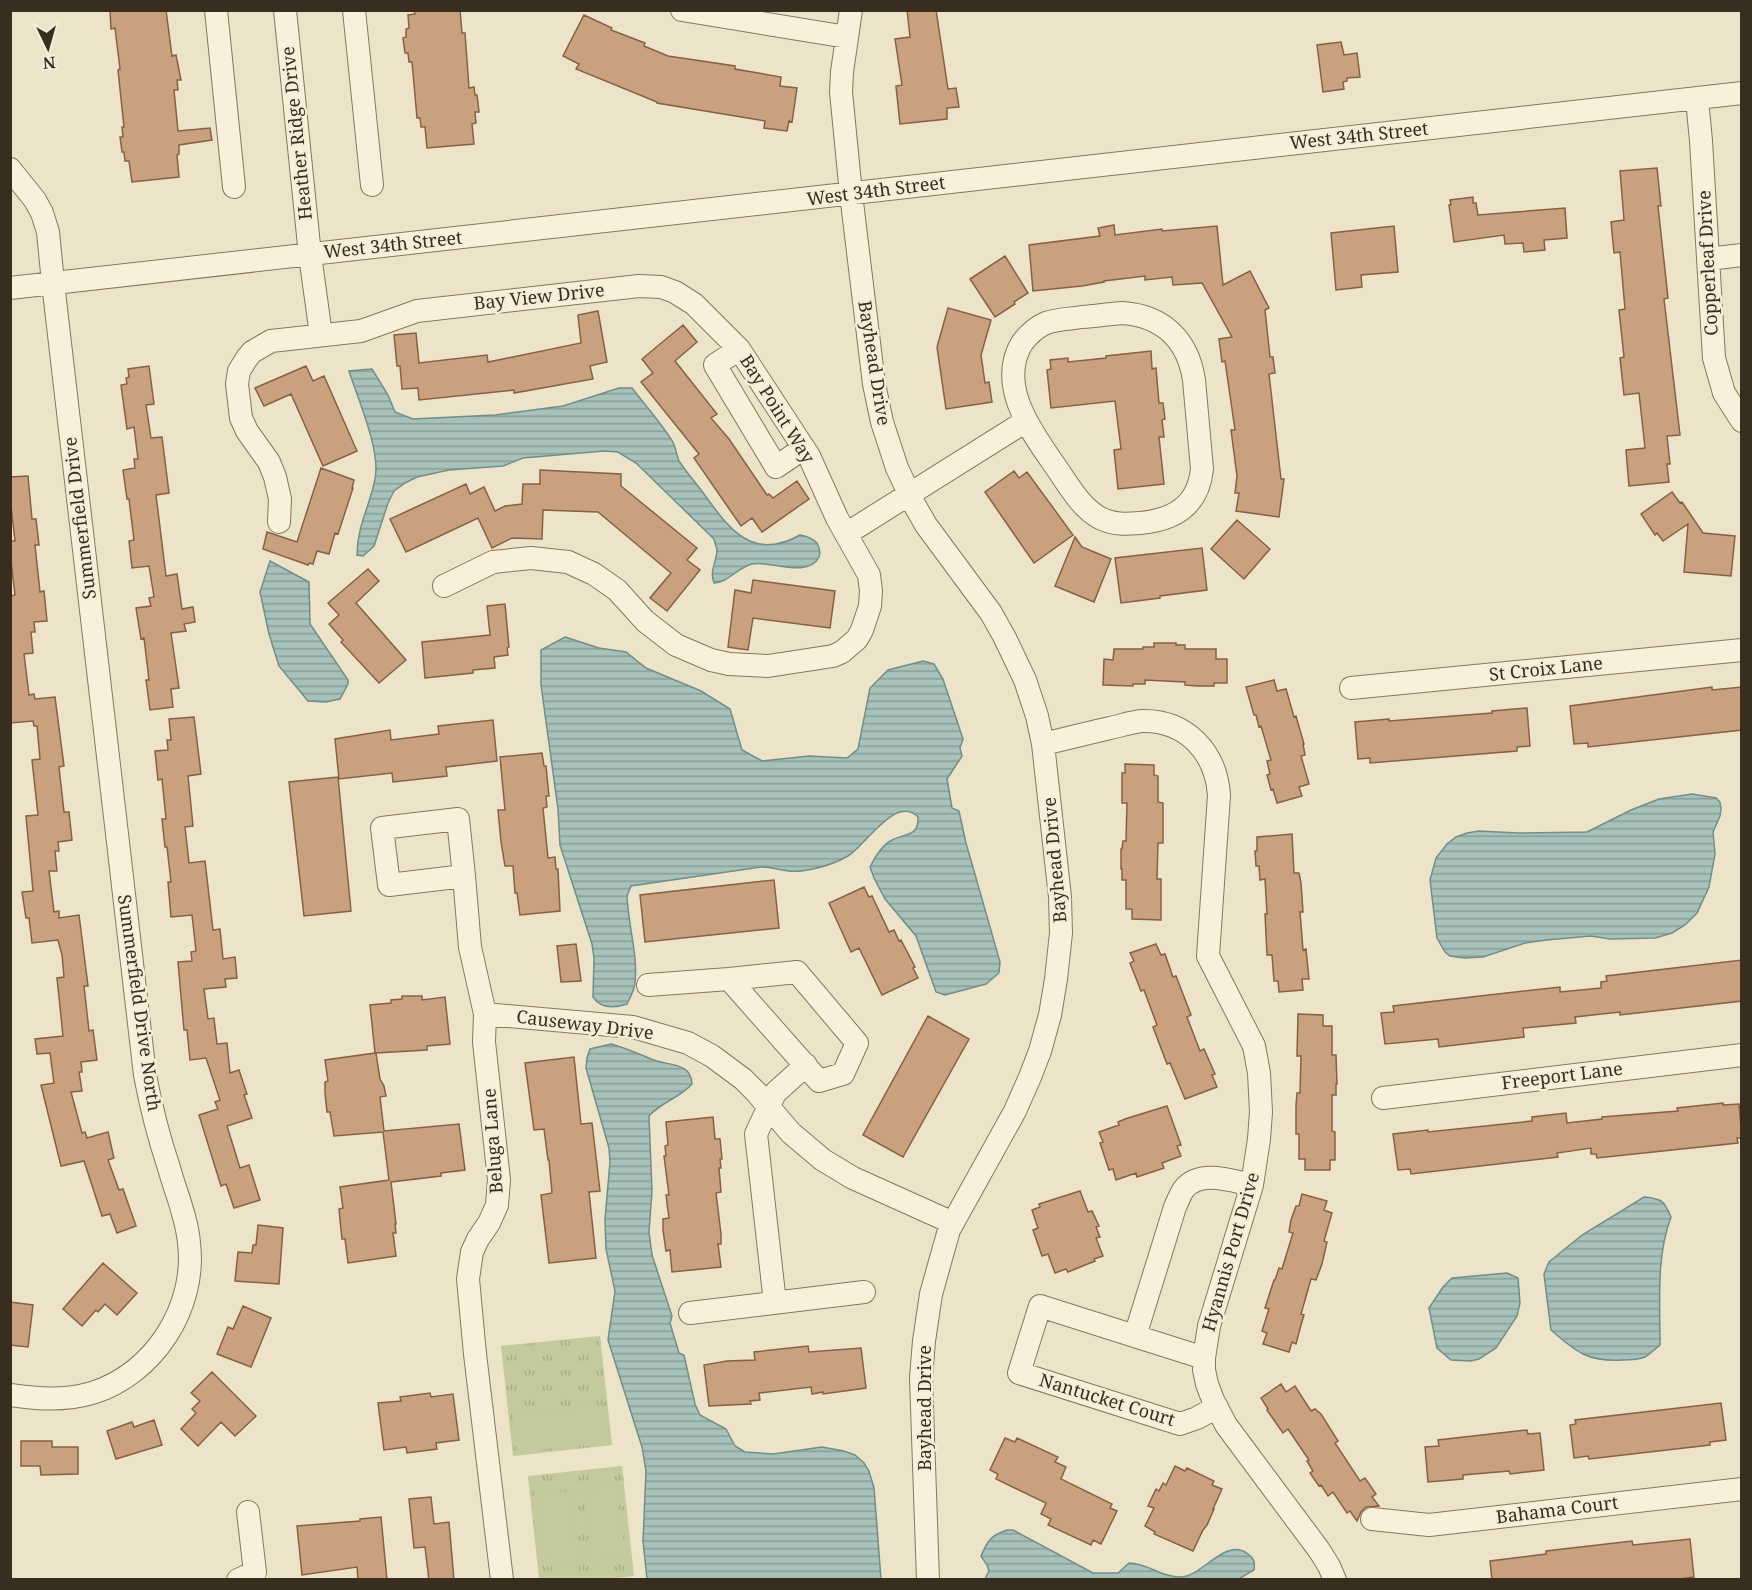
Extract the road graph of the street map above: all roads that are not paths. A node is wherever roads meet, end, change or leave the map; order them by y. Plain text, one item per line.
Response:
1 (216, 10) edge
2 (285, 10) edge
3 (354, 10) edge
4 (682, 10) edge
5 (851, 10) edge
6 (847, 37) junction
7 (1742, 93) edge
8 (1697, 99) junction
9 (10, 169) edge
10 (372, 185) dead end
11 (234, 187) dead end
12 (851, 194) junction
13 (310, 255) junction
14 (1742, 255) edge
15 (1708, 259) junction
16 (53, 283) junction
17 (10, 288) edge
18 (321, 335) junction
19 (739, 349) junction
20 (1742, 421) edge
21 (1026, 422) junction
22 (804, 448) junction
23 (909, 496) junction
24 (279, 522) dead end
25 (846, 534) junction
26 (444, 586) dead end
27 (1742, 650) edge
28 (1351, 688) dead end
29 (1042, 744) junction
30 (464, 876) dead end
31 (122, 879) joint
32 (729, 979) junction
33 (648, 986) dead end
34 (485, 1014) junction
35 (1742, 1055) edge
36 (806, 1065) junction
37 (1383, 1098) dead end
38 (769, 1106) junction
39 (1252, 1185) junction
40 (953, 1223) junction
41 (864, 1292) dead end
42 (775, 1304) junction
43 (690, 1313) dead end
44 (1135, 1336) junction
45 (1204, 1358) junction
46 (10, 1395) edge
47 (1217, 1407) junction
48 (1742, 1489) edge
49 (249, 1512) dead end
50 (1372, 1519) dead end
51 (238, 1580) edge
52 (502, 1580) edge
53 (928, 1580) edge
54 (1335, 1580) edge

1 - 11 street
2 - 13 street, Heather Ridge Drive
3 - 10 street
4 - 6 street
5 - 6 street, Bayhead Drive
6 - 12 street, Bayhead Drive
7 - 8 street, West 34th Street
8 - 12 street, West 34th Street
8 - 15 street, Copperleaf Drive
9 - 16 street, Summerfield Drive
12 - 13 street, West 34th Street
12 - 23 street, Bayhead Drive
13 - 16 street, West 34th Street
13 - 18 street
14 - 15 street
15 - 20 street, Copperleaf Drive
16 - 17 street, West 34th Street
16 - 31 street, Summerfield Drive
18 - 19 street, Bay View Drive
18 - 24 street, Bay View Drive
19 - 22 street, Bay Point Way
19 - 22 street
21 - 21 street
21 - 23 street
22 - 25 street, Bay Point Way
23 - 25 street
23 - 29 street, Bayhead Drive
25 - 26 street, Bay Point Way
27 - 28 street, St Croix Lane
29 - 39 street, Hyannis Port Drive
29 - 40 street, Bayhead Drive
30 - 34 street, Beluga Lane
31 - 46 street, Summerfield Drive North
32 - 33 street
32 - 36 street
32 - 36 street
34 - 38 street, Causeway Drive
34 - 52 street, Beluga Lane
35 - 37 street, Freeport Lane
36 - 38 street
38 - 40 street, Causeway Drive
38 - 42 street
39 - 44 street
39 - 45 street, Hyannis Port Drive
40 - 53 street, Bayhead Drive
41 - 42 street
42 - 43 street
44 - 45 street, Nantucket Court
44 - 47 street, Nantucket Court
45 - 47 street, Hyannis Port Drive
47 - 54 street, Hyannis Port Drive
48 - 50 street, Bahama Court
49 - 51 street

